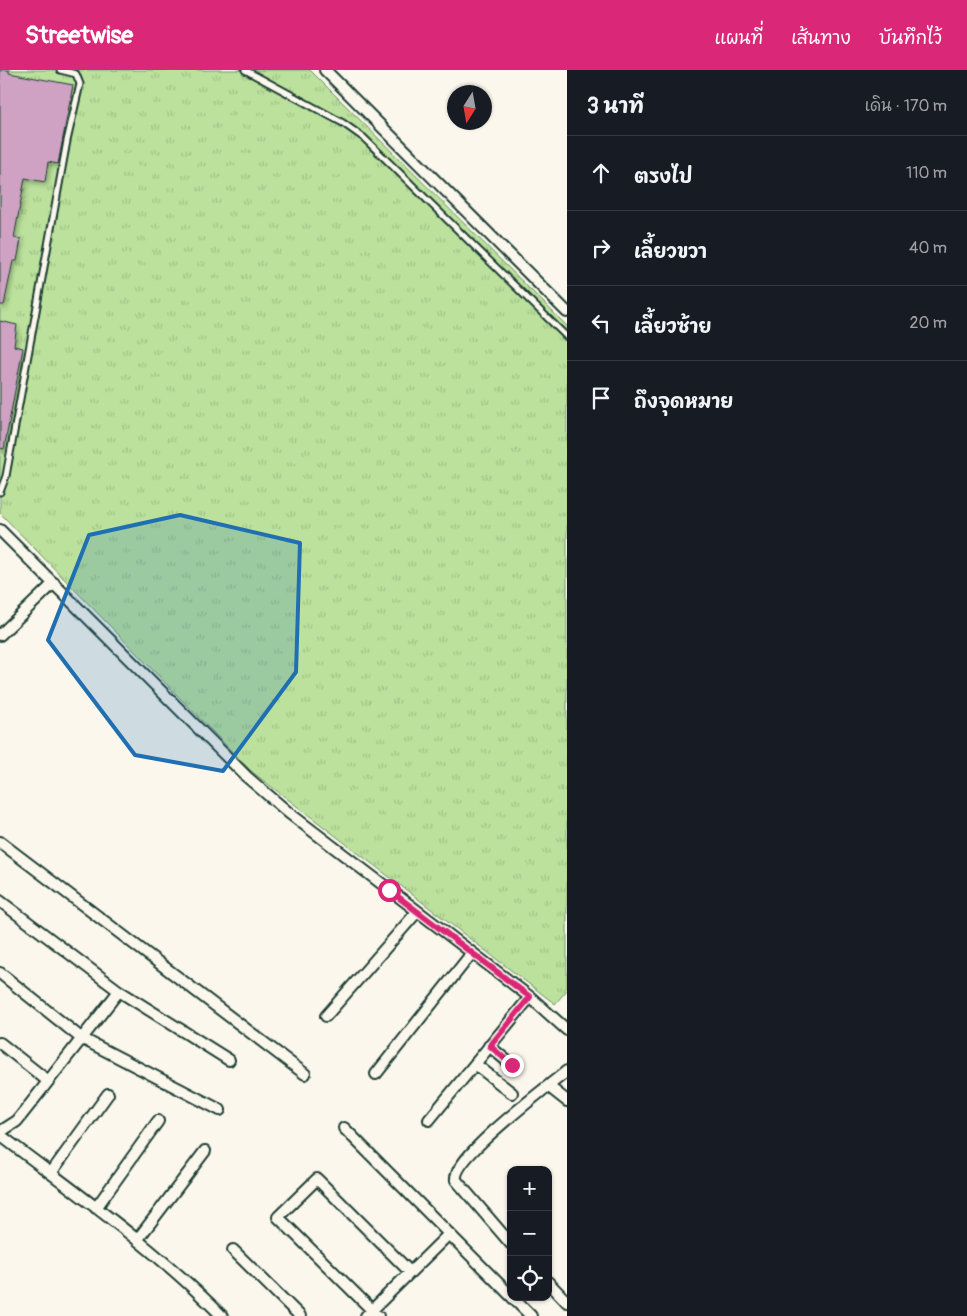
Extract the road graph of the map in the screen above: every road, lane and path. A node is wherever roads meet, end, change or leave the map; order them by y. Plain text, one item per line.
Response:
1 (60, 70) edge
2 (245, 70) edge
3 (325, 70) edge
4 (567, 312) edge
5 (567, 336) edge
6 (1, 489) edge
7 (0, 530) edge
8 (54, 584) junction
9 (0, 635) edge
10 (0, 842) edge
11 (0, 901) edge
12 (417, 912) junction
13 (472, 953) junction
14 (0, 973) edge
15 (118, 991) junction
16 (530, 997) junction
17 (326, 1016) dead end
18 (566, 1027) edge
19 (82, 1038) junction
20 (0, 1044) edge
21 (490, 1046) junction
22 (228, 1060) dead end
23 (475, 1064) junction
24 (512, 1065) dead end
25 (567, 1071) edge
26 (305, 1074) dead end
27 (376, 1074) dead end
28 (48, 1081) junction
29 (548, 1086) junction
30 (512, 1093) dead end
31 (108, 1094) dead end
32 (567, 1100) edge
33 (220, 1110) dead end
34 (158, 1120) dead end
35 (429, 1120) dead end
36 (344, 1128) dead end
37 (2, 1134) edge
38 (205, 1151) dead end
39 (51, 1174) junction
40 (96, 1208) junction
41 (449, 1234) junction
42 (138, 1239) junction
43 (507, 1239) edge
44 (233, 1250) dead end
45 (410, 1272) junction
46 (552, 1286) edge
47 (507, 1291) edge
48 (517, 1301) edge
49 (567, 1302) edge
50 (372, 1314) edge
51 (222, 1316) edge
52 (300, 1316) edge
53 (531, 1316) edge

1 - 6 lane
2 - 5 lane
3 - 4 street
7 - 8 street
8 - 9 street
8 - 12 street
10 - 26 street
11 - 15 street
12 - 13 street
12 - 17 street
13 - 16 street
13 - 27 street
14 - 19 street
15 - 19 street
15 - 22 street
16 - 18 street
16 - 21 street
19 - 28 street
19 - 33 street
20 - 28 street
21 - 23 street
21 - 24 street
23 - 30 street
23 - 35 street
25 - 29 street
28 - 37 street
29 - 32 street
29 - 43 street
31 - 39 street
34 - 40 street
36 - 41 street
37 - 39 street
38 - 42 street
39 - 40 street
40 - 42 street
41 - 45 street
41 - 47 street
42 - 51 street
44 - 52 street
45 - 50 street
45 - 50 street
46 - 49 street
48 - 53 street

